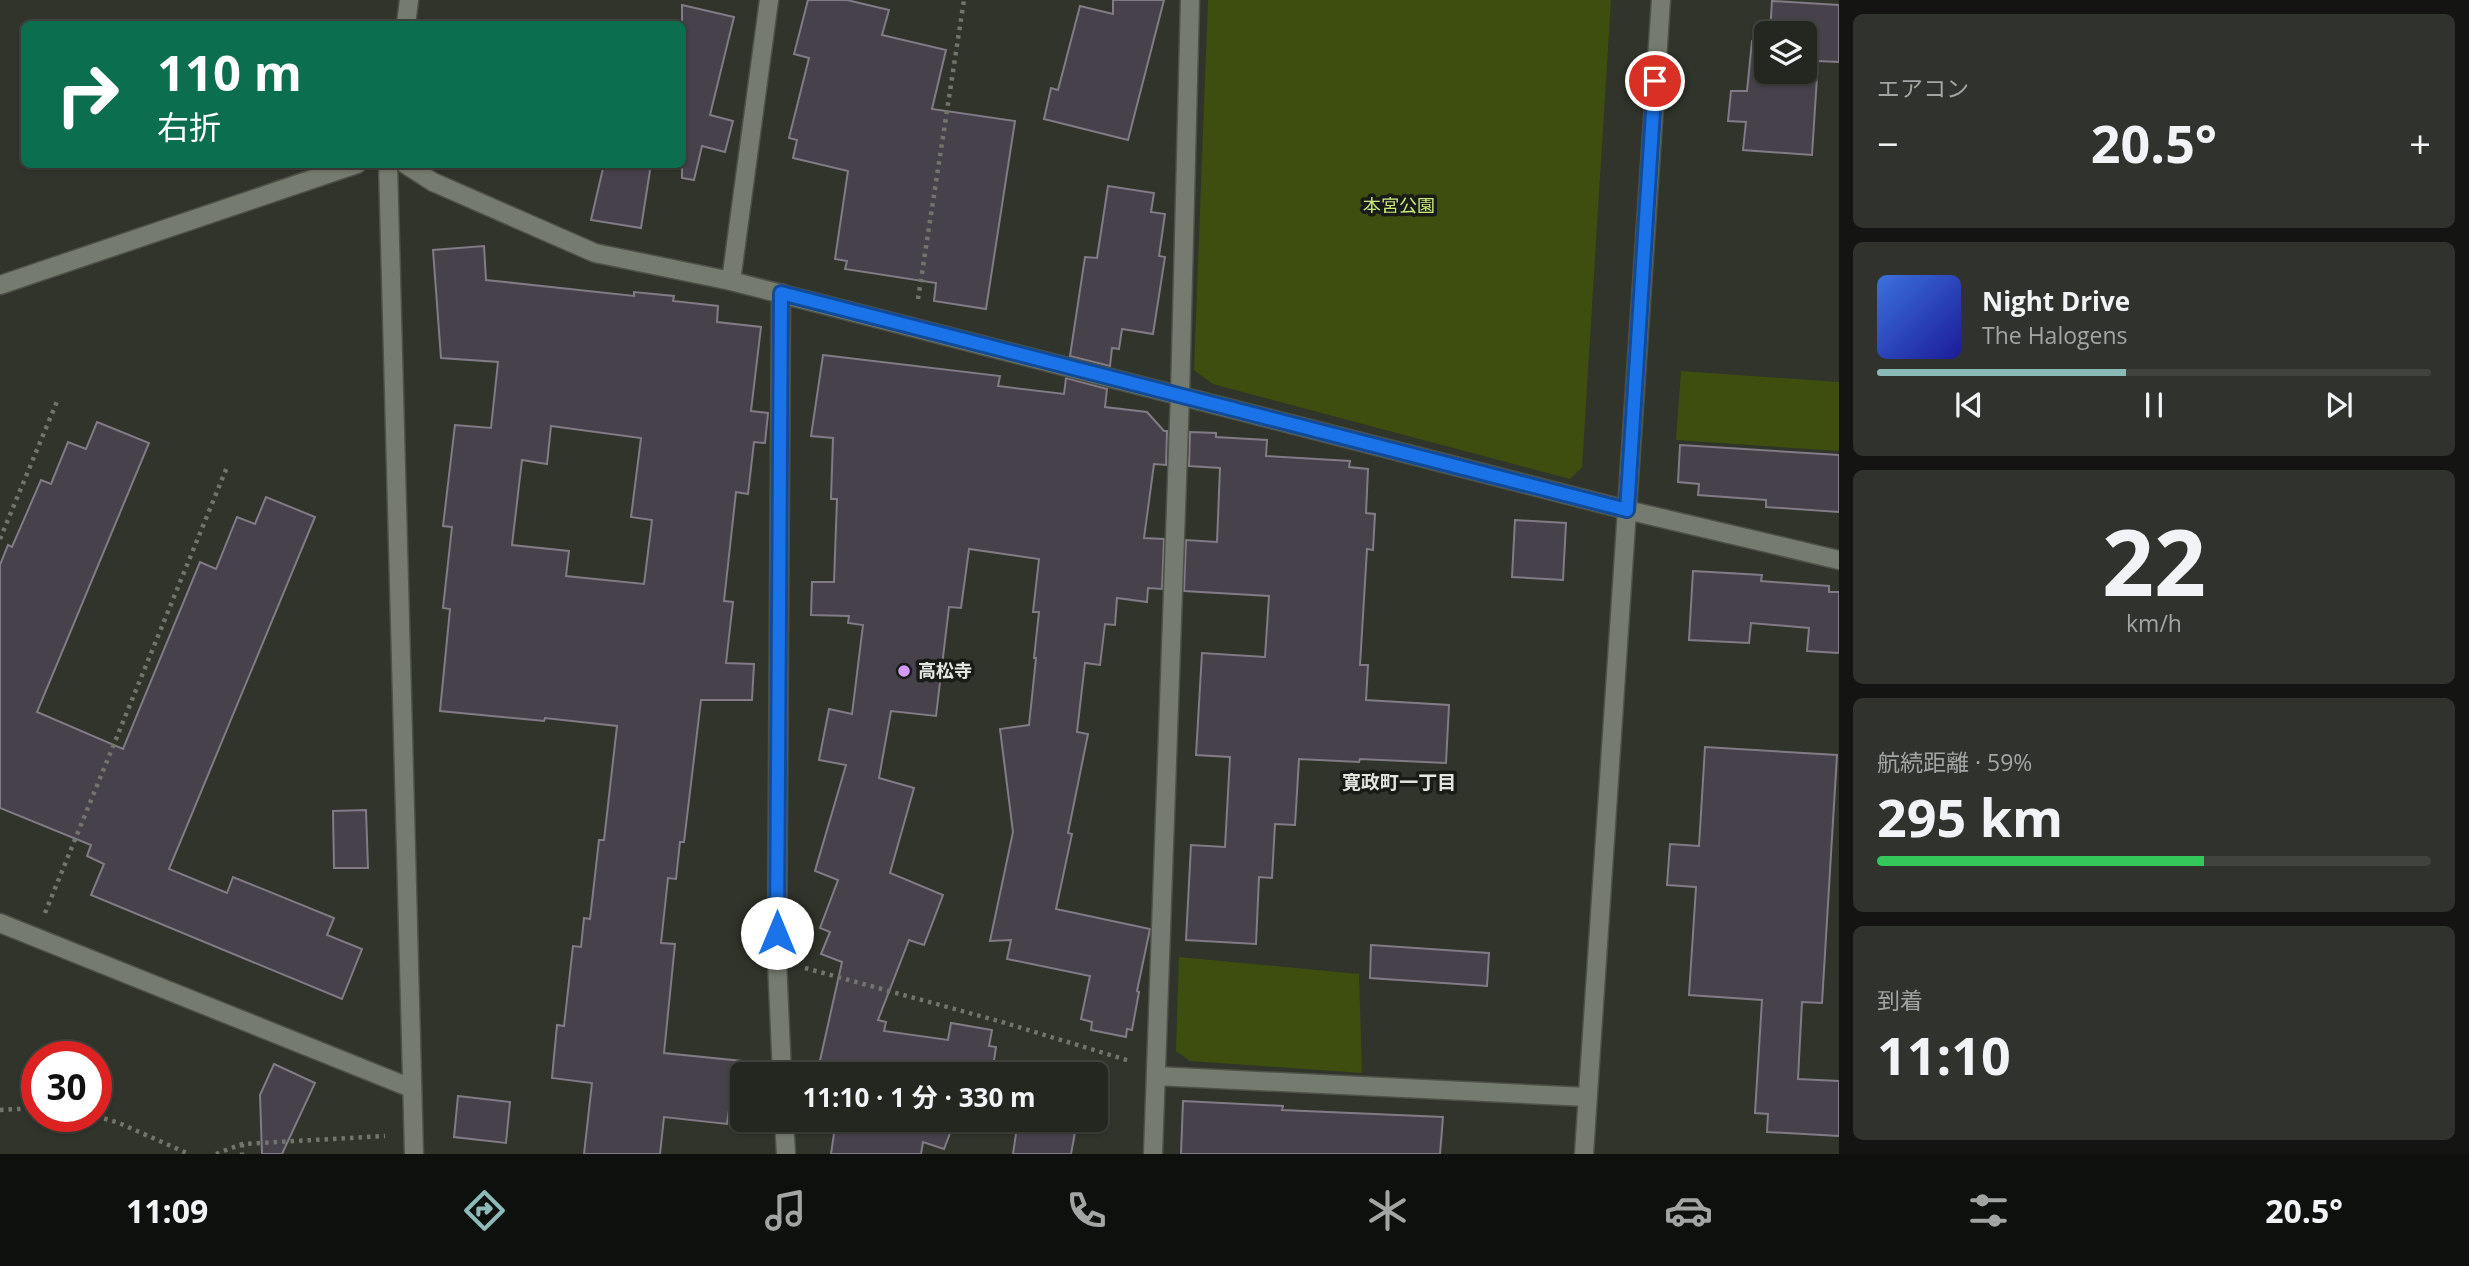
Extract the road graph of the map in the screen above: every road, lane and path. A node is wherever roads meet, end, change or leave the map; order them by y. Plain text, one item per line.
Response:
1 (409, 0) edge
2 (769, 0) edge
3 (964, 0) edge
4 (1190, 0) edge
5 (1661, 0) edge
6 (406, 21) edge
7 (345, 168) edge
8 (388, 168) edge
9 (411, 168) edge
10 (731, 281) junction
11 (0, 285) edge
12 (781, 293) junction
13 (914, 327) junction
14 (1180, 395) junction
15 (58, 399) dead end
16 (227, 467) dead end
17 (1627, 510) junction
18 (0, 539) edge
19 (1839, 560) edge
20 (0, 923) edge
21 (35, 937) junction
22 (777, 961) junction
23 (781, 1062) edge
24 (1156, 1073) junction
25 (411, 1088) junction
26 (1587, 1097) junction
27 (21, 1109) edge
28 (0, 1110) edge
29 (112, 1121) edge
30 (785, 1132) edge
31 (413, 1135) junction
32 (242, 1144) junction
33 (188, 1154) edge
34 (216, 1154) edge
35 (242, 1154) edge
36 (414, 1154) edge
37 (786, 1154) edge
38 (1153, 1154) edge
39 (1584, 1154) edge

1 - 6 street
2 - 10 street
3 - 13 path
4 - 14 street
5 - 17 street
7 - 11 street
8 - 25 street
9 - 10 street
10 - 12 street
12 - 13 street
12 - 22 street
13 - 14 street
14 - 17 street
14 - 24 street
15 - 18 path
16 - 21 path
17 - 19 street
17 - 26 street
20 - 21 street
21 - 25 street
22 - 23 street
22 - 24 path
24 - 26 street
24 - 38 street
25 - 31 street
26 - 39 street
27 - 28 path
29 - 33 path
30 - 37 street
31 - 32 path
31 - 36 street
32 - 34 path
32 - 35 path

